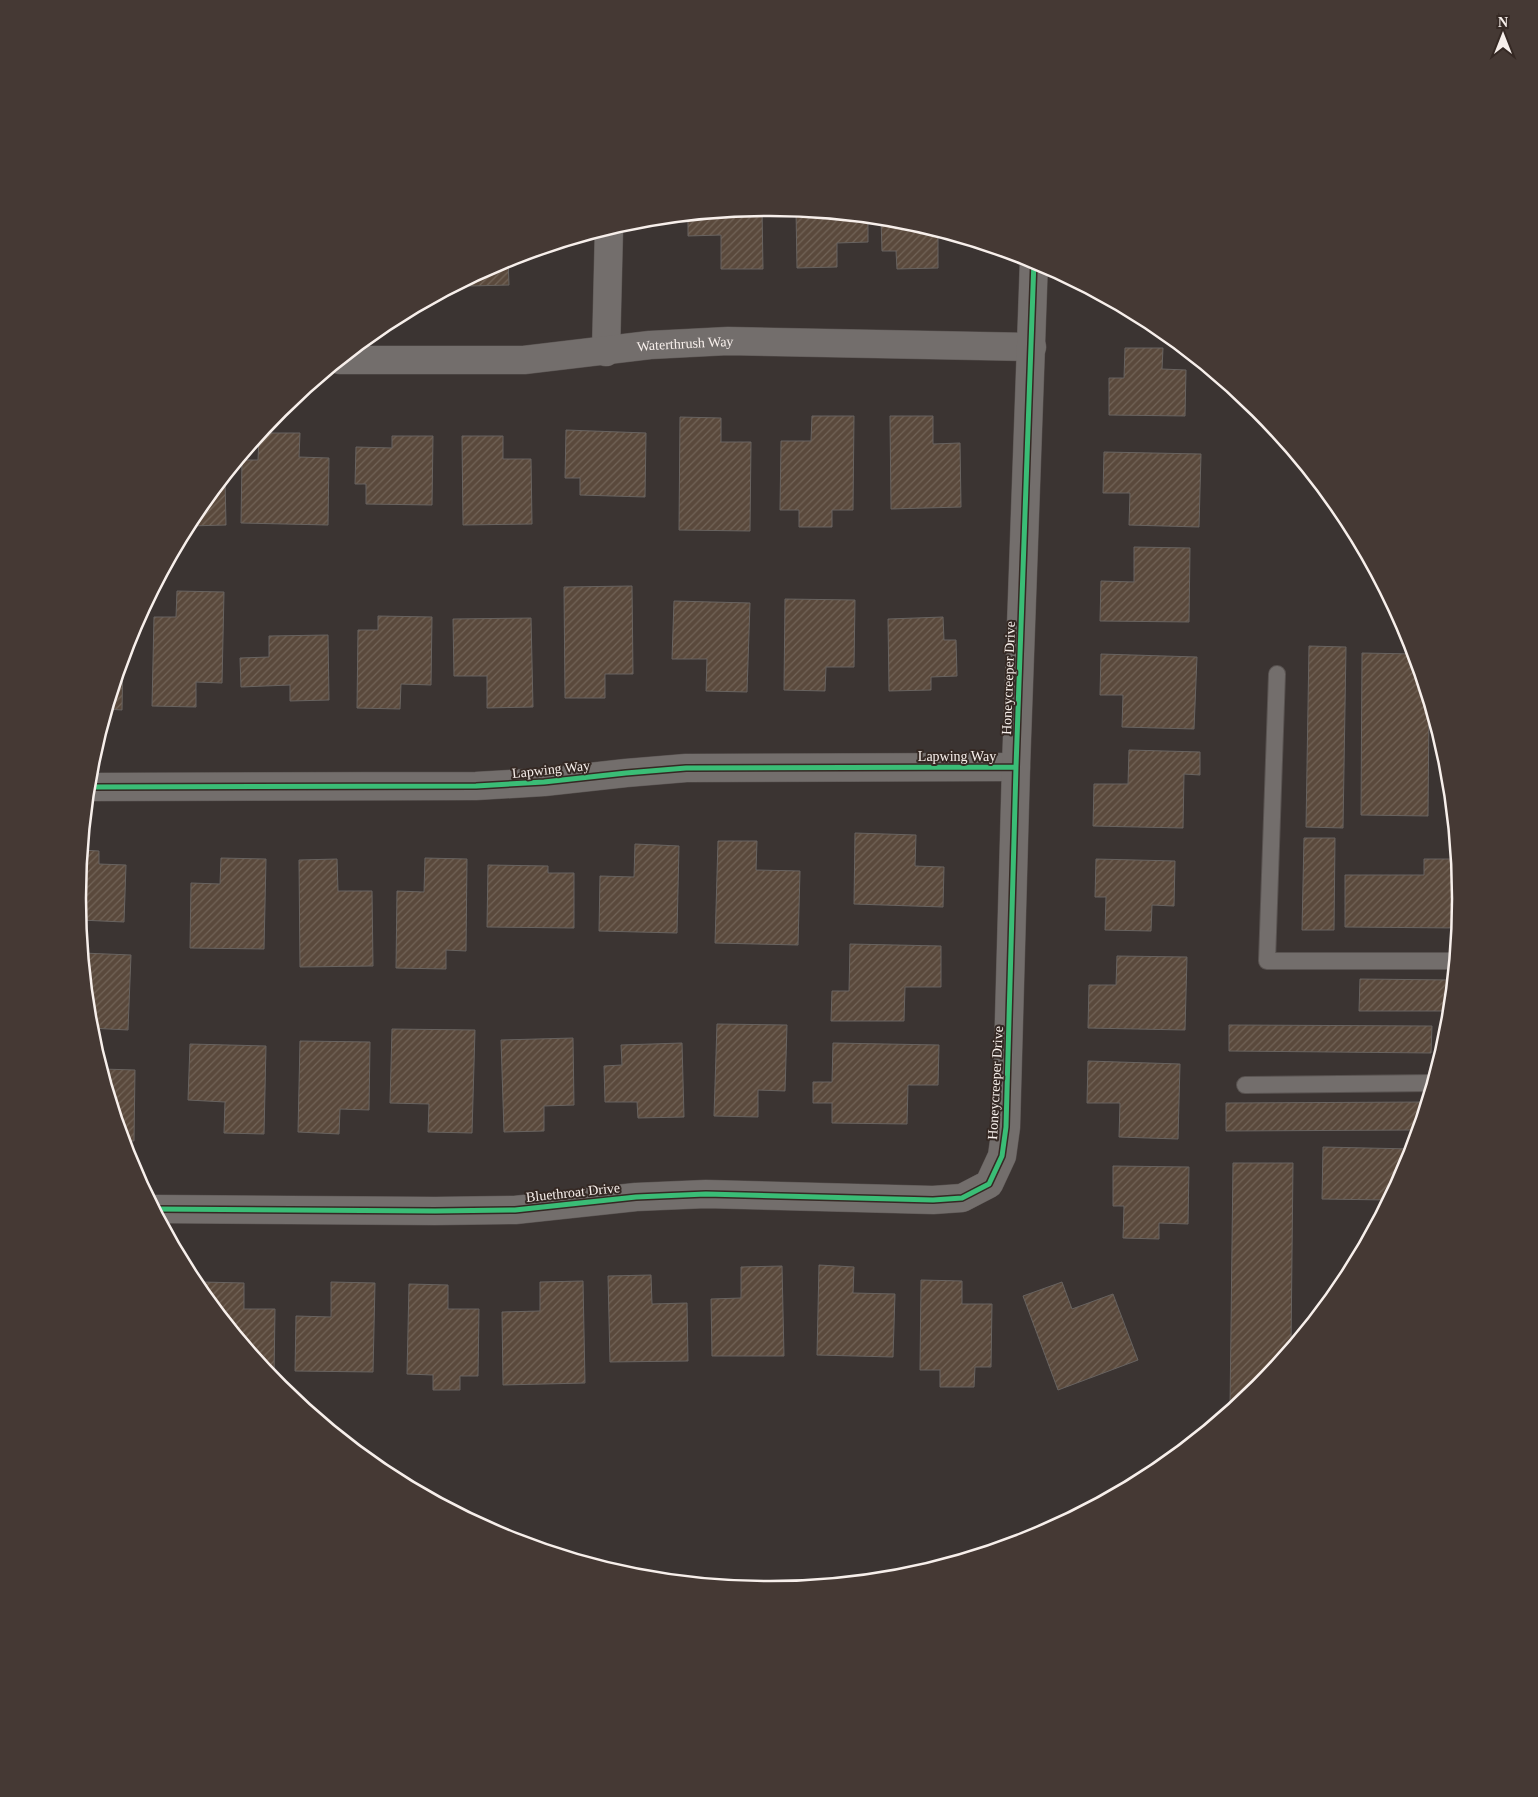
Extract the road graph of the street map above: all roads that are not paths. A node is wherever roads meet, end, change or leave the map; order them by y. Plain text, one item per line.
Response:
1 (609, 235) edge
2 (1034, 270) edge
3 (1032, 347) junction
4 (606, 352) junction
5 (349, 360) edge
6 (1277, 674) dead end
7 (1016, 767) junction
8 (96, 787) edge
9 (1448, 961) edge
10 (1426, 1082) edge
11 (1245, 1085) dead end
12 (989, 1184) joint
13 (162, 1209) edge

1 - 4 street
2 - 3 street, Honeycreeper Drive
3 - 4 street, Waterthrush Way
3 - 7 street, Honeycreeper Drive
4 - 5 street, Waterthrush Way
6 - 9 lane
7 - 8 street, Lapwing Way
7 - 12 street, Honeycreeper Drive
10 - 11 lane
12 - 13 street, Bluethroat Drive

